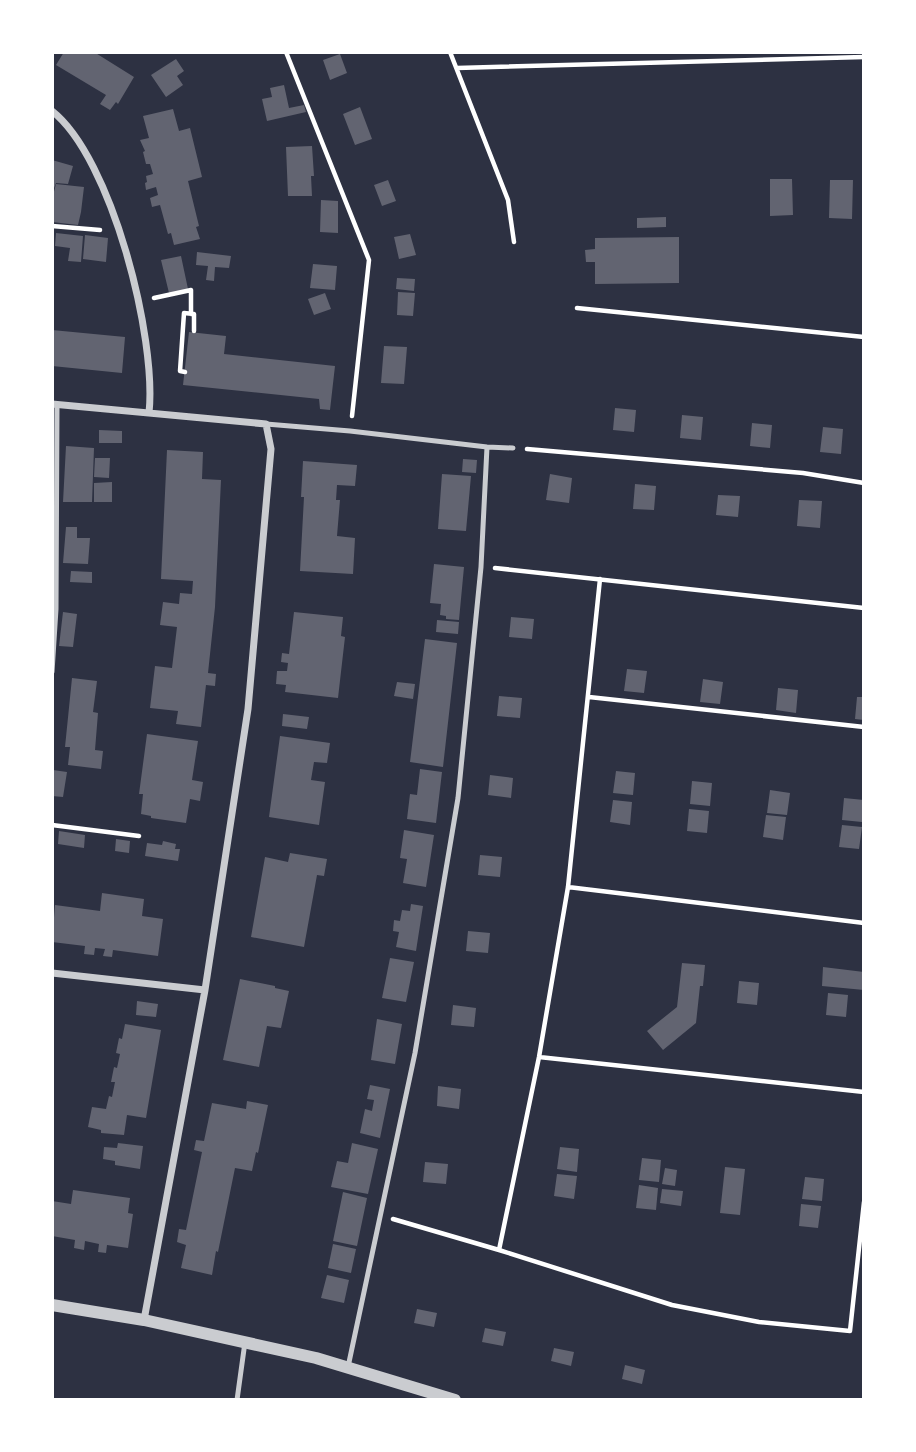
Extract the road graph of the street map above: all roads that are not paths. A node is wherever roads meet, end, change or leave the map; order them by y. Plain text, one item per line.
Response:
1 (52, 111) edge
2 (55, 404) edge
3 (149, 413) junction
4 (266, 424) junction
5 (487, 447) junction
6 (513, 448) road end
7 (52, 672) edge
8 (52, 973) edge
9 (205, 990) junction
10 (52, 1305) edge
11 (145, 1320) junction
12 (244, 1342) junction
13 (348, 1367) junction
14 (237, 1399) edge
15 (455, 1399) edge

1 - 3 street
2 - 3 street
2 - 7 lane
3 - 4 street
4 - 5 lane
4 - 9 street
5 - 6 lane
5 - 13 lane
8 - 9 street
9 - 11 street
10 - 11 street
11 - 12 street
12 - 13 street
12 - 14 lane
13 - 15 street

